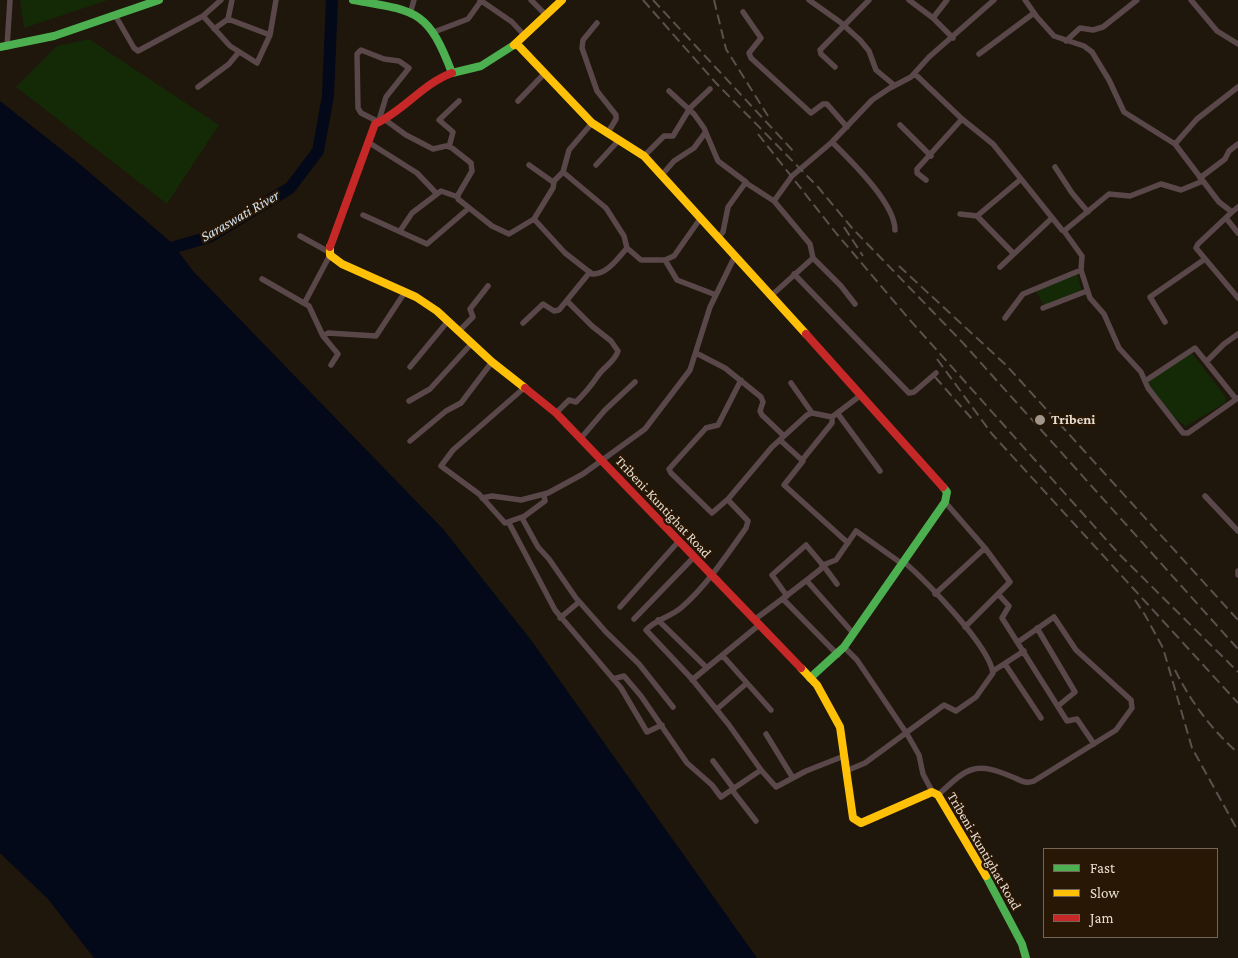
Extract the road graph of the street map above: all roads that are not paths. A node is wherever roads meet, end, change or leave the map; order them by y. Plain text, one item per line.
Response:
1 (10, 0) edge
2 (159, 0) edge
3 (221, 0) edge
4 (232, 0) edge
5 (276, 0) edge
6 (353, 0) edge
7 (414, 0) edge
8 (531, 0) edge
9 (562, 0) edge
10 (809, 0) edge
11 (869, 0) edge
12 (909, 0) edge
13 (947, 0) edge
14 (994, 0) edge
15 (1025, 0) edge
16 (1136, 0) edge
17 (1191, 0) edge
18 (481, 1) edge
19 (376, 2) edge
20 (743, 12) dead end
21 (1034, 13) junction
22 (410, 14) junction
23 (115, 15) junction
24 (546, 15) junction
25 (204, 16) junction
26 (933, 18) junction
27 (228, 19) junction
28 (597, 22) dead end
29 (845, 26) junction
30 (214, 29) junction
31 (434, 32) junction
32 (270, 35) junction
33 (524, 36) junction
34 (953, 38) junction
35 (1066, 41) junction
36 (516, 44) junction
37 (1238, 44) edge
38 (4, 47) edge
39 (238, 52) junction
40 (979, 54) dead end
41 (835, 67) dead end
42 (452, 72) junction
43 (544, 74) junction
44 (915, 74) junction
45 (894, 85) junction
46 (198, 87) dead end
47 (1238, 87) edge
48 (710, 89) dead end
49 (669, 91) dead end
50 (459, 100) dead end
51 (518, 102) dead end
52 (690, 108) junction
53 (962, 119) junction
54 (380, 120) junction
55 (592, 123) junction
56 (900, 125) dead end
57 (847, 127) junction
58 (706, 132) junction
59 (607, 134) junction
60 (619, 140) junction
61 (368, 142) junction
62 (832, 142) junction
63 (1175, 144) junction
64 (1238, 144) edge
65 (449, 147) junction
66 (644, 156) junction
67 (931, 156) junction
68 (529, 165) dead end
69 (596, 165) dead end
70 (1055, 167) dead end
71 (563, 172) junction
72 (661, 176) junction
73 (1021, 179) junction
74 (1201, 179) junction
75 (926, 180) dead end
76 (554, 182) junction
77 (746, 183) junction
78 (437, 194) junction
79 (458, 197) junction
80 (774, 201) junction
81 (1238, 207) edge
82 (468, 208) junction
83 (1088, 212) junction
84 (1232, 212) junction
85 (960, 214) dead end
86 (363, 216) dead end
87 (977, 216) junction
88 (1226, 218) junction
89 (534, 219) junction
90 (700, 219) junction
91 (1051, 219) junction
92 (895, 230) dead end
93 (400, 231) junction
94 (1064, 231) junction
95 (1238, 232) edge
96 (300, 236) dead end
97 (718, 238) junction
98 (627, 248) junction
99 (1013, 253) junction
100 (329, 254) junction
101 (736, 256) junction
102 (812, 258) junction
103 (1205, 259) junction
104 (665, 260) junction
105 (1000, 267) dead end
106 (1081, 270) junction
107 (590, 272) junction
108 (794, 274) junction
109 (262, 279) dead end
110 (488, 286) dead end
111 (1088, 290) junction
112 (405, 292) junction
113 (716, 295) junction
114 (772, 295) junction
115 (1238, 298) edge
116 (567, 301) junction
117 (305, 302) junction
118 (855, 304) dead end
119 (1043, 308) dead end
120 (1005, 318) dead end
121 (448, 321) junction
122 (1165, 322) dead end
123 (522, 323) dead end
124 (459, 331) junction
125 (1238, 334) edge
126 (323, 336) junction
127 (472, 343) junction
128 (696, 353) junction
129 (1207, 361) junction
130 (492, 362) junction
131 (331, 365) dead end
132 (410, 367) dead end
133 (936, 373) dead end
134 (741, 380) junction
135 (1145, 381) junction
136 (635, 382) dead end
137 (790, 383) dead end
138 (524, 388) junction
139 (861, 395) junction
140 (1237, 398) edge
141 (409, 401) dead end
142 (556, 413) junction
143 (812, 413) junction
144 (835, 416) junction
145 (581, 438) junction
146 (782, 438) junction
147 (410, 441) dead end
148 (803, 459) junction
149 (602, 460) junction
150 (880, 471) dead end
151 (544, 495) junction
152 (1205, 496) dead end
153 (482, 498) junction
154 (728, 499) junction
155 (945, 502) junction
156 (522, 517) junction
157 (510, 523) junction
158 (1238, 531) edge
159 (678, 542) junction
160 (848, 543) junction
161 (985, 548) junction
162 (693, 558) junction
163 (902, 562) junction
164 (823, 565) junction
165 (1238, 571) edge
166 (1238, 575) edge
167 (711, 576) junction
168 (806, 581) junction
169 (837, 584) dead end
170 (935, 594) junction
171 (999, 595) junction
172 (785, 598) junction
173 (579, 602) junction
174 (620, 607) dead end
175 (560, 618) junction
176 (634, 619) dead end
177 (658, 620) junction
178 (756, 622) junction
179 (966, 627) junction
180 (1037, 628) junction
181 (853, 633) junction
182 (1018, 642) junction
183 (844, 647) junction
184 (1024, 651) junction
185 (722, 655) junction
186 (838, 655) junction
187 (1005, 664) junction
188 (707, 668) junction
189 (993, 671) junction
190 (810, 678) junction
191 (613, 679) junction
192 (692, 680) junction
193 (747, 683) junction
194 (1058, 706) junction
195 (673, 708) dead end
196 (717, 709) junction
197 (771, 710) dead end
198 (1042, 718) dead end
199 (662, 725) junction
200 (766, 734) dead end
201 (907, 734) junction
202 (1094, 744) junction
203 (844, 756) junction
204 (713, 761) dead end
205 (760, 770) junction
206 (846, 771) junction
207 (793, 778) junction
208 (733, 789) junction
209 (935, 794) junction
210 (756, 821) dead end
211 (1026, 958) edge

1 - 38 street
2 - 23 main road
3 - 25 street
4 - 27 street
5 - 32 street
6 - 19 main road
7 - 22 street
8 - 24 street
9 - 24 main road
10 - 29 street
11 - 29 street
12 - 26 street
13 - 26 street
14 - 34 street
15 - 21 street
16 - 35 street
17 - 37 street
18 - 31 street
18 - 33 street
19 - 22 main road
20 - 57 street
21 - 35 street
21 - 40 street
22 - 31 main road
23 - 25 street
23 - 38 main road
24 - 33 main road
25 - 30 street
26 - 34 street
27 - 30 street
27 - 32 street
28 - 59 street
29 - 41 street
29 - 45 street
30 - 39 street
31 - 42 main road
32 - 39 street
33 - 36 main road
34 - 44 street
35 - 63 street
36 - 42 main road
36 - 43 main road
39 - 46 street
42 - 54 main road
43 - 51 street
43 - 55 main road
44 - 45 street
44 - 53 street
45 - 57 street
47 - 63 street
48 - 52 street
49 - 52 street
50 - 65 street
52 - 58 street
52 - 66 street
53 - 67 street
53 - 73 street
54 - 54 street
54 - 61 main road
54 - 65 street
55 - 59 main road
55 - 71 street
56 - 67 street
57 - 62 street
58 - 72 street
58 - 77 street
59 - 60 main road
60 - 66 main road
60 - 69 street
61 - 78 street
61 - 100 main road
62 - 80 street
62 - 92 street
63 - 74 street
64 - 74 street
65 - 79 street
66 - 72 main road
67 - 75 street
68 - 76 street
70 - 83 street
71 - 76 street
71 - 98 street
72 - 90 main road
73 - 87 street
73 - 91 street
74 - 83 street
74 - 84 street
76 - 89 street
77 - 80 street
77 - 97 street
78 - 79 street
78 - 93 street
79 - 82 street
80 - 102 street
81 - 84 street
82 - 89 street
82 - 93 street
83 - 94 street
84 - 88 street
85 - 87 street
86 - 93 street
87 - 99 street
88 - 95 street
88 - 103 street
89 - 107 street
90 - 97 main road
90 - 104 street
91 - 94 street
91 - 99 street
94 - 106 street
96 - 100 street
97 - 101 main road
98 - 104 street
98 - 107 street
99 - 105 street
100 - 112 main road, Tribeni-Kuntighat Road
100 - 117 street
101 - 113 street
101 - 114 main road
102 - 108 street
102 - 118 street
103 - 115 street
103 - 122 street
104 - 113 street
106 - 111 street
106 - 120 street
107 - 116 street
108 - 114 street
108 - 133 street
109 - 117 street
110 - 124 street
111 - 119 street
111 - 135 street
112 - 121 main road, Tribeni-Kuntighat Road
112 - 126 street
113 - 128 street
114 - 139 main road
116 - 123 street
116 - 142 street
117 - 126 street
121 - 124 main road, Tribeni-Kuntighat Road
121 - 132 street
124 - 127 main road, Tribeni-Kuntighat Road
125 - 129 street
126 - 131 street
127 - 130 main road, Tribeni-Kuntighat Road
127 - 141 street
128 - 134 street
128 - 149 street
129 - 135 street
129 - 140 street
130 - 138 main road, Tribeni-Kuntighat Road
130 - 147 street
134 - 146 street
134 - 154 street
135 - 140 street
136 - 145 street
137 - 143 street
138 - 142 main road, Tribeni-Kuntighat Road
138 - 153 street
139 - 144 street
139 - 155 main road
142 - 145 main road, Tribeni-Kuntighat Road
143 - 144 street
143 - 146 street
144 - 148 street
144 - 150 street
145 - 149 main road, Tribeni-Kuntighat Road
146 - 148 street
146 - 154 street
148 - 160 street
149 - 151 street
149 - 159 main road, Tribeni-Kuntighat Road
151 - 153 street
151 - 156 street
152 - 158 street
153 - 157 street
154 - 167 street
155 - 161 street
155 - 163 main road
156 - 157 street
156 - 173 street
157 - 175 street
159 - 162 main road, Tribeni-Kuntighat Road
159 - 174 street
160 - 163 street
160 - 164 street
161 - 170 street
161 - 171 street
162 - 167 main road, Tribeni-Kuntighat Road
162 - 176 street
163 - 170 street
163 - 181 main road
164 - 168 street
164 - 169 street
164 - 172 street
165 - 166 street
167 - 177 street
167 - 178 main road, Tribeni-Kuntighat Road
168 - 172 street
168 - 181 street
170 - 179 street
171 - 179 street
171 - 182 street
172 - 178 street
172 - 186 street
173 - 175 street
173 - 195 street
175 - 191 street
177 - 188 street
177 - 192 street
178 - 185 street
178 - 190 main road, Tribeni-Kuntighat Road
179 - 189 street
180 - 182 street
180 - 194 street
180 - 202 street
181 - 183 main road
182 - 184 street
183 - 186 main road
183 - 201 street
184 - 187 street
184 - 194 street
185 - 188 street
185 - 193 street
186 - 190 main road
187 - 189 street
187 - 198 street
188 - 192 street
189 - 201 street
190 - 203 main road, Tribeni-Kuntighat Road
191 - 199 street
191 - 199 street
192 - 196 street
193 - 196 street
193 - 197 street
194 - 202 street
196 - 205 street
199 - 208 street
200 - 207 street
201 - 206 street
201 - 209 street
202 - 209 street
203 - 206 main road, Tribeni-Kuntighat Road
203 - 207 street
204 - 208 street
205 - 207 street
205 - 208 street
206 - 209 main road, Tribeni-Kuntighat Road
208 - 210 street
209 - 211 main road, Tribeni-Kuntighat Road

